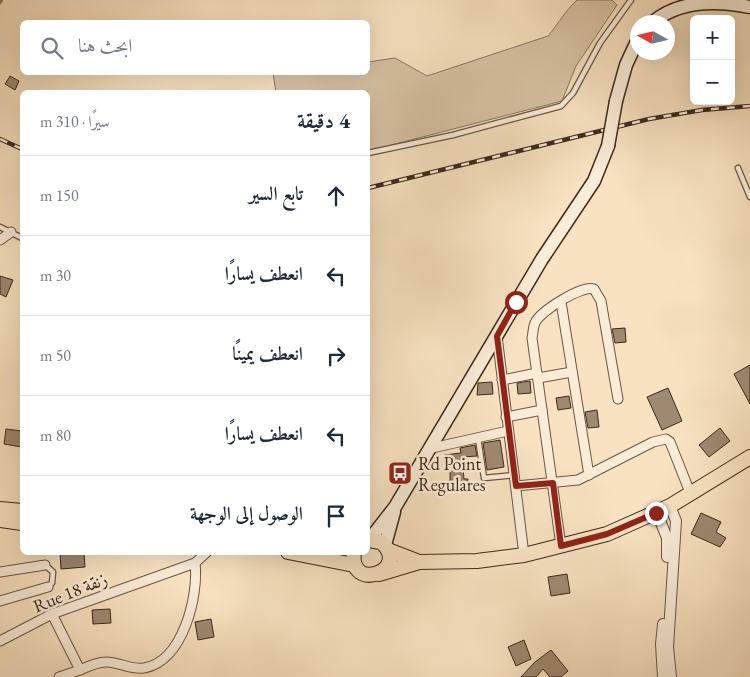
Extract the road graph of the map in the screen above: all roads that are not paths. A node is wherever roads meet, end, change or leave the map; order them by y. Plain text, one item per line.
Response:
1 (631, 0) edge
2 (750, 7) edge
3 (663, 15) edge
4 (630, 56) edge
5 (370, 153) edge
6 (738, 168) dead end
7 (750, 197) edge
8 (0, 227) edge
9 (11, 232) junction
10 (20, 237) edge
11 (0, 240) edge
12 (561, 302) junction
13 (497, 336) junction
14 (572, 372) junction
15 (537, 375) junction
16 (502, 380) junction
17 (618, 399) dead end
18 (542, 410) junction
19 (506, 417) junction
20 (508, 431) junction
21 (478, 438) junction
22 (432, 448) junction
23 (750, 457) edge
24 (515, 475) junction
25 (589, 476) junction
26 (553, 483) junction
27 (516, 486) junction
28 (691, 495) junction
29 (670, 506) junction
30 (395, 507) junction
31 (0, 508) edge
32 (20, 511) edge
33 (656, 513) junction
34 (0, 520) edge
35 (20, 523) edge
36 (671, 537) junction
37 (370, 538) edge
38 (370, 539) edge
39 (561, 546) junction
40 (387, 548) junction
41 (204, 555) edge
42 (321, 555) edge
43 (524, 555) junction
44 (354, 558) edge
45 (419, 562) junction
46 (196, 563) junction
47 (45, 565) joint
48 (0, 572) edge
49 (380, 574) junction
50 (48, 587) joint
51 (0, 601) edge
52 (52, 614) junction
53 (0, 641) edge
54 (80, 670) junction
55 (59, 677) edge
56 (663, 677) edge
57 (671, 677) edge

1 - 5 lane
2 - 3 main road
4 - 13 main road, bridge
6 - 7 lane
8 - 9 lane
9 - 10 lane
9 - 11 street
12 - 14 street
12 - 15 street
12 - 17 street
13 - 16 street
13 - 22 main road
14 - 15 street
14 - 25 street
15 - 16 street
15 - 18 street
16 - 19 street
18 - 19 street
18 - 26 street
19 - 20 street
20 - 21 street
20 - 24 street
21 - 22 street
21 - 24 lane
22 - 30 main road
23 - 28 main road
24 - 27 street
25 - 26 street
25 - 28 street
26 - 27 street
26 - 39 street
27 - 43 street
28 - 29 main road
29 - 33 main road
29 - 36 street
30 - 37 main road
30 - 40 main road
31 - 32 main road
33 - 36 street
33 - 39 main road
34 - 35 main road
36 - 56 street
36 - 57 street
38 - 40 main road
39 - 43 main road
40 - 45 main road
40 - 49 main road
41 - 46 street, Rue 18 زنقة
42 - 44 main road
43 - 45 main road
44 - 49 main road
45 - 49 main road
46 - 52 street, Rue 18 زنقة
46 - 54 street
47 - 48 street
47 - 50 lane
50 - 51 street
52 - 53 street, Rue 18 زنقة
52 - 54 street
54 - 55 street

